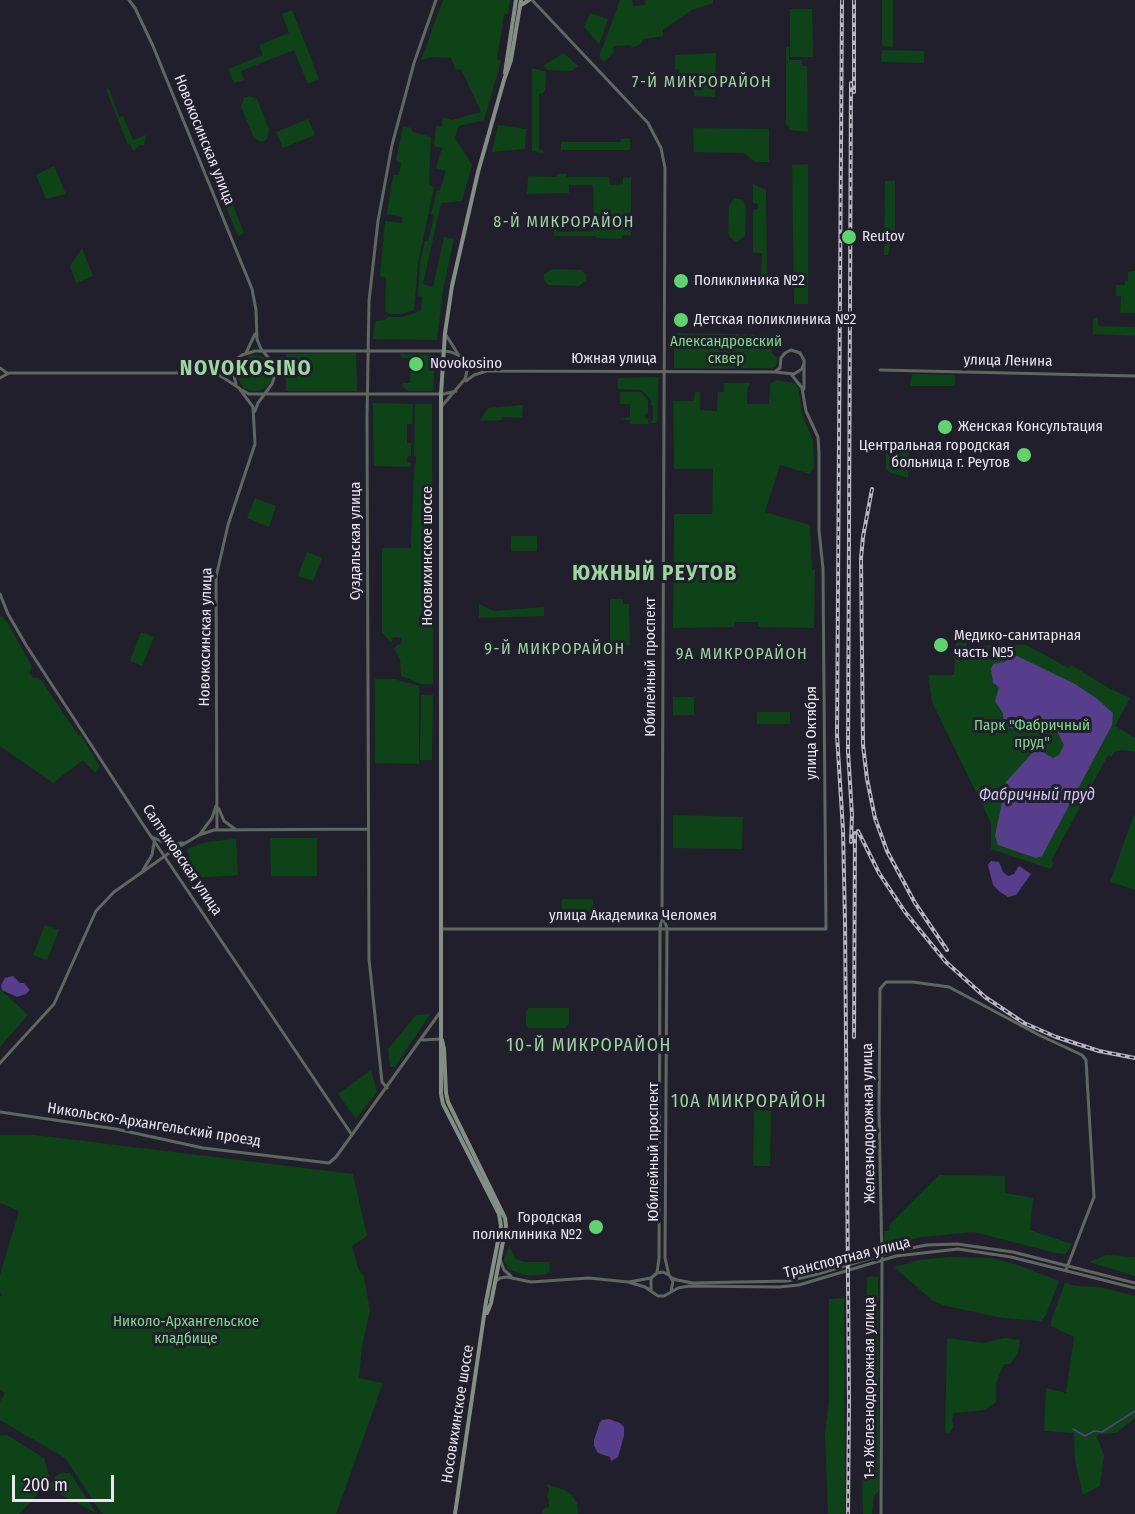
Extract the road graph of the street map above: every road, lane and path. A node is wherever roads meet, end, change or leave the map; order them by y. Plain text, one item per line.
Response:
1 (129, 0) edge
2 (436, 0) edge
3 (516, 0) edge
4 (531, 0) edge
5 (521, 3) edge
6 (504, 80) junction
7 (257, 327) junction
8 (445, 333) junction
9 (255, 351) junction
10 (367, 351) junction
11 (444, 351) junction
12 (264, 352) junction
13 (244, 354) junction
14 (461, 357) junction
15 (270, 359) junction
16 (804, 363) junction
17 (781, 364) junction
18 (0, 368) edge
19 (880, 370) dead end
20 (489, 371) junction
21 (663, 372) junction
22 (775, 372) junction
23 (9, 373) junction
24 (216, 373) junction
25 (790, 374) junction
26 (1135, 376) edge
27 (0, 378) edge
28 (461, 386) junction
29 (240, 388) junction
30 (270, 388) junction
31 (456, 391) junction
32 (257, 394) junction
33 (264, 394) junction
34 (367, 394) junction
35 (441, 394) junction
36 (804, 396) junction
37 (441, 407) junction
38 (254, 416) junction
39 (0, 594) edge
40 (217, 802) junction
41 (217, 829) junction
42 (368, 829) junction
43 (236, 830) junction
44 (199, 835) junction
45 (150, 836) junction
46 (154, 842) junction
47 (185, 843) junction
48 (164, 856) junction
49 (142, 871) junction
50 (662, 915) junction
51 (441, 928) junction
52 (660, 928) junction
53 (667, 928) junction
54 (826, 929) joint
55 (441, 1011) junction
56 (427, 1030) junction
57 (430, 1039) junction
58 (441, 1039) junction
59 (421, 1040) junction
60 (0, 1063) edge
61 (387, 1088) junction
62 (0, 1112) edge
63 (352, 1135) junction
64 (500, 1257) junction
65 (882, 1263) joint
66 (1068, 1266) junction
67 (1066, 1270) junction
68 (657, 1273) junction
69 (671, 1276) junction
70 (512, 1278) junction
71 (651, 1278) junction
72 (628, 1282) junction
73 (495, 1283) junction
74 (1135, 1283) edge
75 (1135, 1288) edge
76 (651, 1290) junction
77 (670, 1294) junction
78 (485, 1318) junction
79 (455, 1514) edge
80 (881, 1514) edge

1 - 7 street, Новокосинская улица
2 - 10 street, Суздальская улица
3 - 6 main road, Носовихинское шоссе
4 - 5 main road
4 - 21 street, Юбилейный проспект
5 - 6 main road, Носовихинское шоссе
6 - 8 main road, Носовихинское шоссе
7 - 12 street, Новокосинская улица
7 - 13 street
8 - 11 main road, Носовихинское шоссе
8 - 14 street
9 - 12 street
9 - 13 street
9 - 15 street
10 - 11 street, Южная улица
10 - 12 street, Южная улица
10 - 34 street, Суздальская улица
11 - 14 street, Южная улица
11 - 35 main road, Носовихинское шоссе
12 - 15 street
13 - 24 street
13 - 29 street
14 - 20 street, Южная улица
14 - 28 street
15 - 30 street
16 - 17 street
16 - 25 street
16 - 36 street, улица Октября
17 - 22 street
17 - 25 street
18 - 23 street
19 - 26 street, улица Ленина
20 - 21 street, Южная улица
20 - 28 street, Южная улица
21 - 22 street, Южная улица
21 - 50 street, Юбилейный проспект
22 - 25 street, Южная улица
23 - 24 street
23 - 27 street
24 - 29 street
25 - 36 street, улица Октября
28 - 31 street, Южная улица
29 - 32 street
29 - 38 street
30 - 32 street
30 - 33 street
31 - 35 street
31 - 37 street, Южная улица
32 - 33 street
33 - 34 street
33 - 38 street
34 - 35 street
34 - 42 street, Суздальская улица
35 - 37 main road, Носовихинское шоссе
36 - 54 street, улица Октября
37 - 51 main road, Носовихинское шоссе
38 - 40 street, Новокосинская улица
39 - 45 street, Салтыковская улица
40 - 41 street, Новокосинская улица
40 - 43 street
40 - 44 street
41 - 43 street
41 - 44 street
42 - 43 street
42 - 61 street, Суздальская улица
44 - 47 street
45 - 46 street, Салтыковская улица
45 - 47 street
46 - 48 street, Салтыковская улица
46 - 49 street
47 - 48 street
48 - 49 street
48 - 63 street, Салтыковская улица
49 - 60 street
50 - 52 street, Юбилейный проспект
50 - 53 street, Юбилейный проспект
51 - 52 street, улица Академика Челомея
51 - 55 main road, Носовихинское шоссе
52 - 53 street, улица Академика Челомея
52 - 68 street, Юбилейный проспект
53 - 54 street, улица Академика Челомея
53 - 69 street, Юбилейный проспект
55 - 56 street, Никольско-Архангельский проезд
55 - 58 main road, Носовихинское шоссе
56 - 57 street
56 - 59 street, Никольско-Архангельский проезд
57 - 58 street
57 - 59 street
58 - 64 main road, Носовихинское шоссе
58 - 78 main road, Носовихинское шоссе
59 - 61 street, Никольско-Архангельский проезд
61 - 63 street, Никольско-Архангельский проезд
62 - 63 street, Никольско-Архангельский проезд
64 - 70 street
64 - 73 main road, Носовихинское шоссе
65 - 66 street, Железнодорожная улица
65 - 80 street, 1-я Железнодорожная улица
66 - 67 street
66 - 69 street, Транспортная улица
66 - 74 street, Транспортная улица
67 - 75 street, Транспортная улица
67 - 77 street, Транспортная улица
68 - 69 street
68 - 71 street
69 - 77 street
70 - 72 street
70 - 73 street
71 - 72 street
71 - 76 street
72 - 76 street
73 - 78 main road, Носовихинское шоссе
76 - 77 street
78 - 79 main road, Носовихинское шоссе

